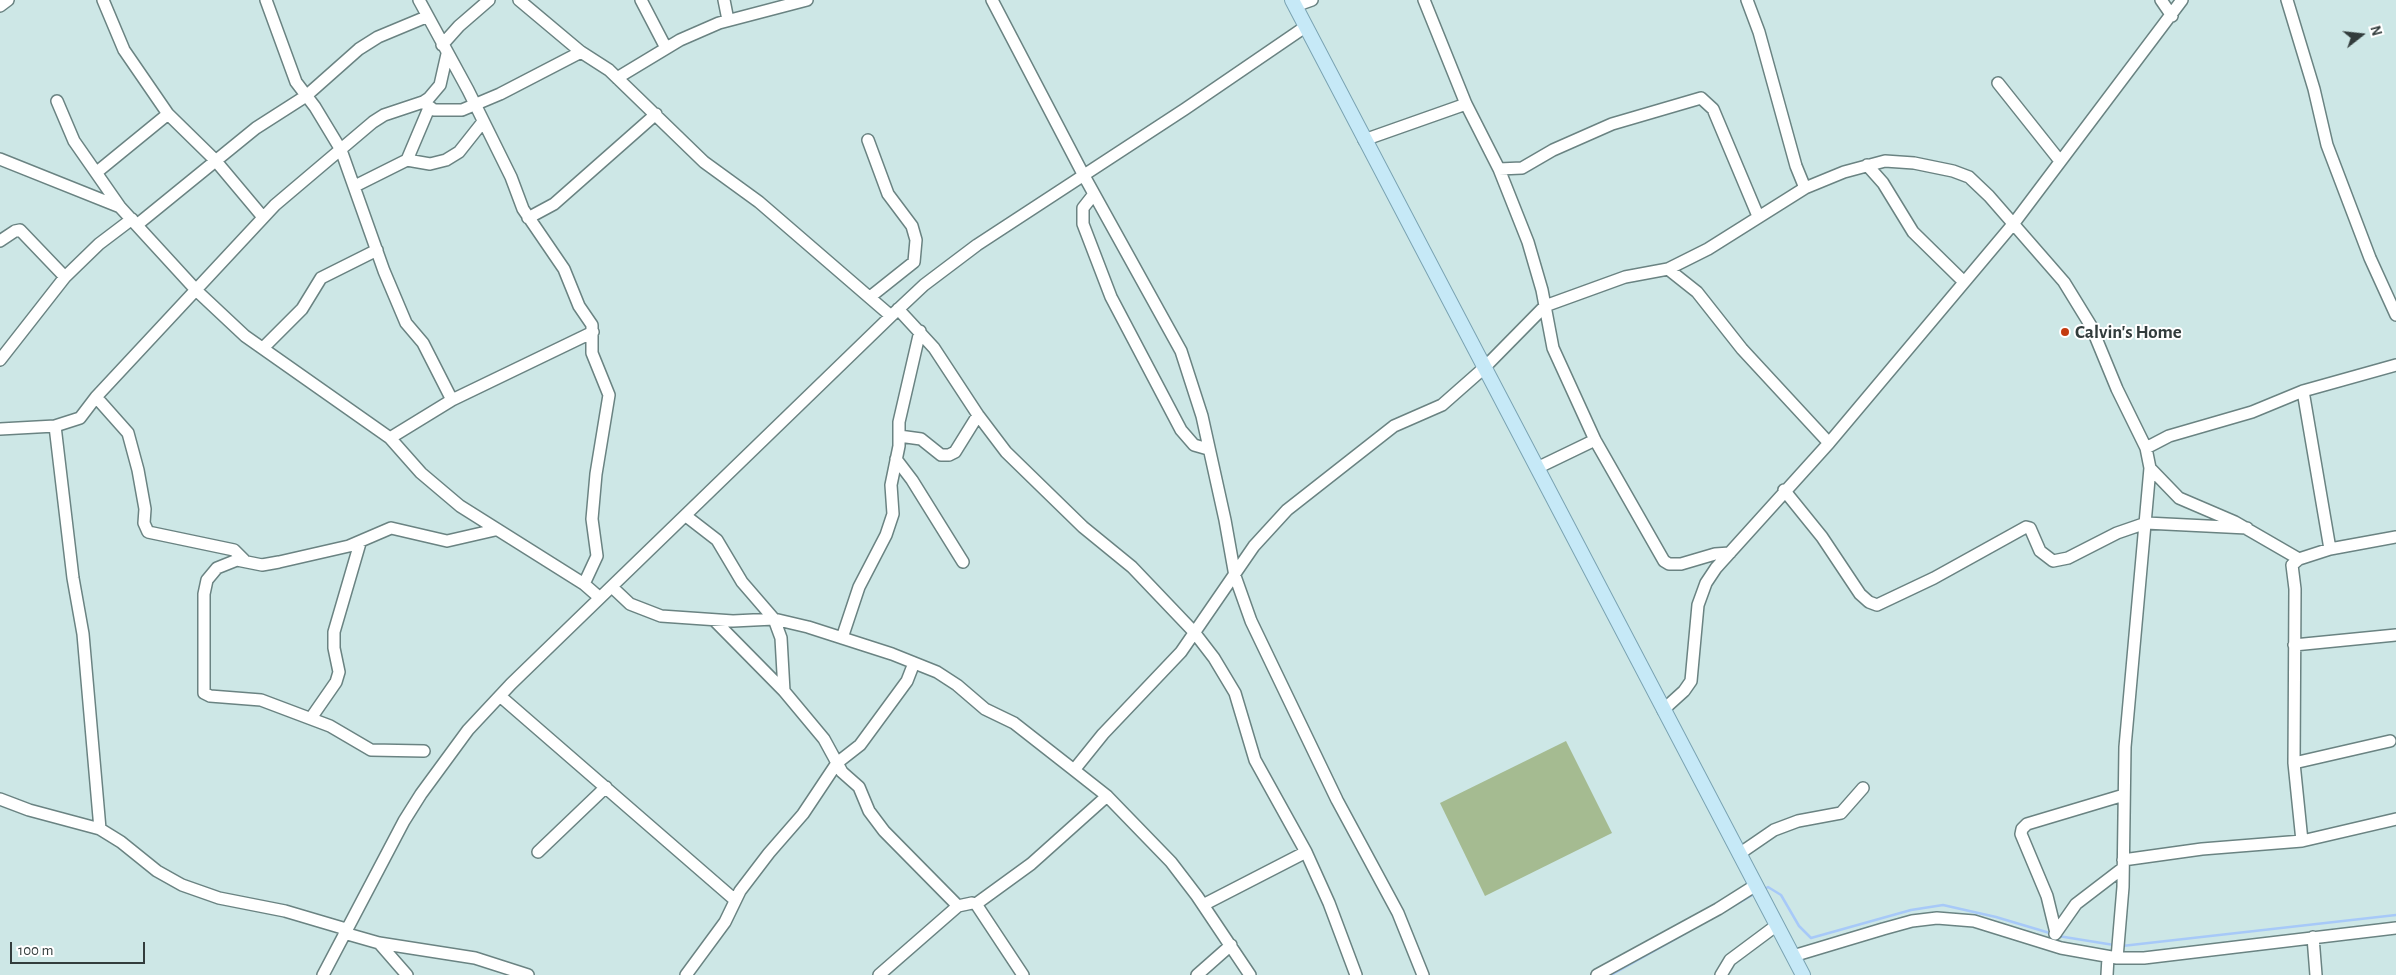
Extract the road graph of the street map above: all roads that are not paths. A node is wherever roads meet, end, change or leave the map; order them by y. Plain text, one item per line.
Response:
1 (8, 0) edge
2 (103, 0) edge
3 (266, 0) edge
4 (419, 0) edge
5 (489, 0) edge
6 (518, 0) edge
7 (641, 0) edge
8 (724, 0) edge
9 (807, 0) edge
10 (992, 0) edge
11 (1312, 0) edge
12 (1424, 0) edge
13 (1747, 0) edge
14 (2161, 0) edge
15 (2182, 0) edge
16 (2287, 0) edge
17 (1293, 3) edge
18 (0, 6) edge
19 (2172, 16) junction
20 (426, 17) junction
21 (728, 20) junction
22 (1305, 26) junction
23 (666, 48) junction
24 (445, 49) junction
25 (581, 52) junction
26 (617, 78) junction
27 (1998, 83) dead end
28 (306, 96) junction
29 (57, 101) dead end
30 (1466, 104) junction
31 (474, 105) junction
32 (426, 106) junction
33 (168, 114) junction
34 (656, 114) junction
35 (482, 123) junction
36 (868, 140) dead end
37 (1364, 140) junction
38 (342, 150) junction
39 (0, 159) edge
40 (215, 160) junction
41 (407, 160) junction
42 (2060, 161) junction
43 (1867, 165) junction
44 (1498, 169) junction
45 (97, 172) junction
46 (1083, 174) junction
47 (355, 186) junction
48 (1805, 188) junction
49 (1094, 194) junction
50 (120, 207) junction
51 (262, 216) junction
52 (1758, 216) junction
53 (528, 218) junction
54 (135, 222) junction
55 (2014, 223) junction
56 (0, 241) edge
57 (377, 250) junction
58 (1668, 269) junction
59 (65, 277) junction
60 (1964, 282) junction
61 (197, 291) junction
62 (870, 296) junction
63 (1546, 306) junction
64 (895, 313) junction
65 (2396, 315) edge
66 (920, 331) junction
67 (593, 332) junction
68 (262, 348) junction
69 (0, 360) edge
70 (2396, 365) edge
71 (1484, 368) junction
72 (2303, 391) junction
73 (96, 397) junction
74 (452, 400) junction
75 (978, 415) junction
76 (2, 426) edge
77 (55, 426) junction
78 (899, 436) junction
79 (390, 438) junction
80 (1595, 440) junction
81 (1829, 442) junction
82 (2146, 448) junction
83 (1208, 449) junction
84 (896, 458) junction
85 (1537, 468) junction
86 (2150, 468) junction
87 (1784, 490) junction
88 (686, 516) junction
89 (2146, 523) junction
90 (2247, 528) junction
91 (495, 530) junction
92 (2396, 537) edge
93 (360, 542) junction
94 (2330, 549) junction
95 (1730, 553) junction
96 (2299, 558) junction
97 (244, 560) junction
98 (963, 562) dead end
99 (1234, 576) junction
100 (584, 584) junction
101 (612, 588) junction
102 (600, 598) junction
103 (774, 619) junction
104 (714, 620) junction
105 (1194, 632) junction
106 (2396, 636) edge
107 (842, 638) junction
108 (2294, 645) junction
109 (914, 663) junction
110 (784, 691) junction
111 (500, 696) junction
112 (1663, 710) junction
113 (311, 718) junction
114 (2390, 741) dead end
115 (424, 751) dead end
116 (2294, 762) junction
117 (837, 763) junction
118 (1074, 770) junction
119 (606, 788) junction
120 (1863, 788) dead end
121 (1107, 796) junction
122 (2124, 796) junction
123 (0, 799) edge
124 (2396, 819) edge
125 (100, 830) junction
126 (2302, 841) junction
127 (538, 852) dead end
128 (1306, 852) junction
129 (1739, 854) junction
130 (2123, 864) junction
131 (1756, 885) junction
132 (735, 900) junction
133 (976, 904) junction
134 (1203, 905) junction
135 (958, 906) junction
136 (1777, 925) junction
137 (2396, 928) edge
138 (345, 931) junction
139 (2056, 933) junction
140 (2313, 937) junction
141 (379, 943) junction
142 (1231, 945) junction
143 (2050, 945) junction
144 (1793, 956) junction
145 (2113, 957) junction
146 (323, 975) edge
147 (407, 975) edge
148 (528, 975) edge
149 (686, 975) edge
150 (879, 975) edge
151 (1023, 975) edge
152 (1196, 975) edge
153 (1250, 975) edge
154 (1356, 975) edge
155 (1423, 975) edge
156 (1597, 975) edge
157 (1721, 975) edge
158 (1803, 975) edge
159 (2107, 975) edge
160 (2316, 975) edge

1 - 18 street
2 - 33 street
3 - 28 street
4 - 20 street
5 - 24 street
6 - 25 street
7 - 23 street
8 - 21 street
9 - 21 street
10 - 46 street
11 - 17 street
12 - 30 street
13 - 48 street
14 - 19 street
15 - 19 street
16 - 65 street
17 - 22 main road
19 - 42 street
20 - 24 street
20 - 28 street
21 - 23 street
22 - 37 main road
22 - 46 street
23 - 26 street
24 - 31 street
24 - 32 street
25 - 26 street
25 - 31 street
26 - 34 street
27 - 42 street
28 - 38 street
28 - 40 street
29 - 45 street
30 - 37 street
30 - 44 street
31 - 32 street
31 - 35 street
32 - 38 street
32 - 41 street
33 - 40 street
33 - 45 street
34 - 53 street
34 - 62 street
35 - 41 street
35 - 53 street
36 - 62 street
37 - 71 main road
38 - 47 street
38 - 51 street
39 - 50 street
40 - 51 street
40 - 54 street
41 - 47 street
42 - 55 street
43 - 48 street
43 - 55 street
43 - 60 street
44 - 52 street
44 - 63 street
45 - 50 street
46 - 49 street
46 - 64 street
47 - 57 street
48 - 52 street
49 - 83 street
49 - 83 street
50 - 54 street
51 - 61 street
52 - 58 street
53 - 67 street
54 - 59 street
54 - 61 street
55 - 60 street
55 - 82 street
56 - 59 street
57 - 68 street
57 - 74 street
58 - 63 street
58 - 81 street
59 - 69 street
60 - 81 street
61 - 68 street
61 - 73 street
62 - 64 street
63 - 71 street
63 - 80 street
64 - 66 street
64 - 88 street
66 - 75 street
66 - 78 street
67 - 74 street
67 - 100 street
68 - 79 street
70 - 72 street
71 - 85 main road
71 - 99 street
72 - 82 street
72 - 94 street
73 - 77 street
73 - 97 street
74 - 79 street
75 - 78 street
75 - 105 street
76 - 77 street
77 - 125 street
78 - 84 street
79 - 91 street
80 - 85 street
80 - 95 street
81 - 87 street
82 - 86 street
83 - 99 street
84 - 98 street
84 - 107 street
85 - 112 main road
86 - 89 street
86 - 90 street
87 - 89 street
87 - 95 street
88 - 101 street
88 - 103 street
89 - 90 street
89 - 122 street
90 - 96 street
91 - 93 street
91 - 100 street
92 - 94 street
93 - 97 street
93 - 113 street
94 - 96 street
95 - 112 street
96 - 108 street
97 - 113 street
99 - 105 street
99 - 155 street
100 - 102 street
101 - 102 street
101 - 104 street
102 - 111 street
103 - 104 street
103 - 107 street
103 - 110 street
104 - 110 street
105 - 118 street
105 - 128 street
106 - 108 street
107 - 109 street
108 - 116 street
109 - 117 street
109 - 118 street
110 - 117 street
111 - 119 street
111 - 138 street
112 - 129 main road
113 - 115 street
114 - 116 street
116 - 126 street
117 - 132 street
117 - 135 street
118 - 121 street
119 - 127 street
119 - 132 street
120 - 129 street
121 - 133 street
121 - 134 street
122 - 130 street
122 - 139 street
123 - 125 street
124 - 126 street
125 - 138 street
126 - 130 street
128 - 134 street
128 - 154 street
129 - 131 main road
130 - 139 street
130 - 145 street
131 - 136 main road
131 - 156 street
132 - 149 street
133 - 135 street
133 - 151 street
134 - 142 street
135 - 150 street
136 - 144 main road
136 - 157 street
137 - 140 street
138 - 141 street
138 - 146 street
139 - 143 street
140 - 145 street
140 - 160 street
141 - 147 street
141 - 148 street
142 - 152 street
142 - 153 street
143 - 144 street
143 - 145 street
144 - 158 main road
145 - 159 street

